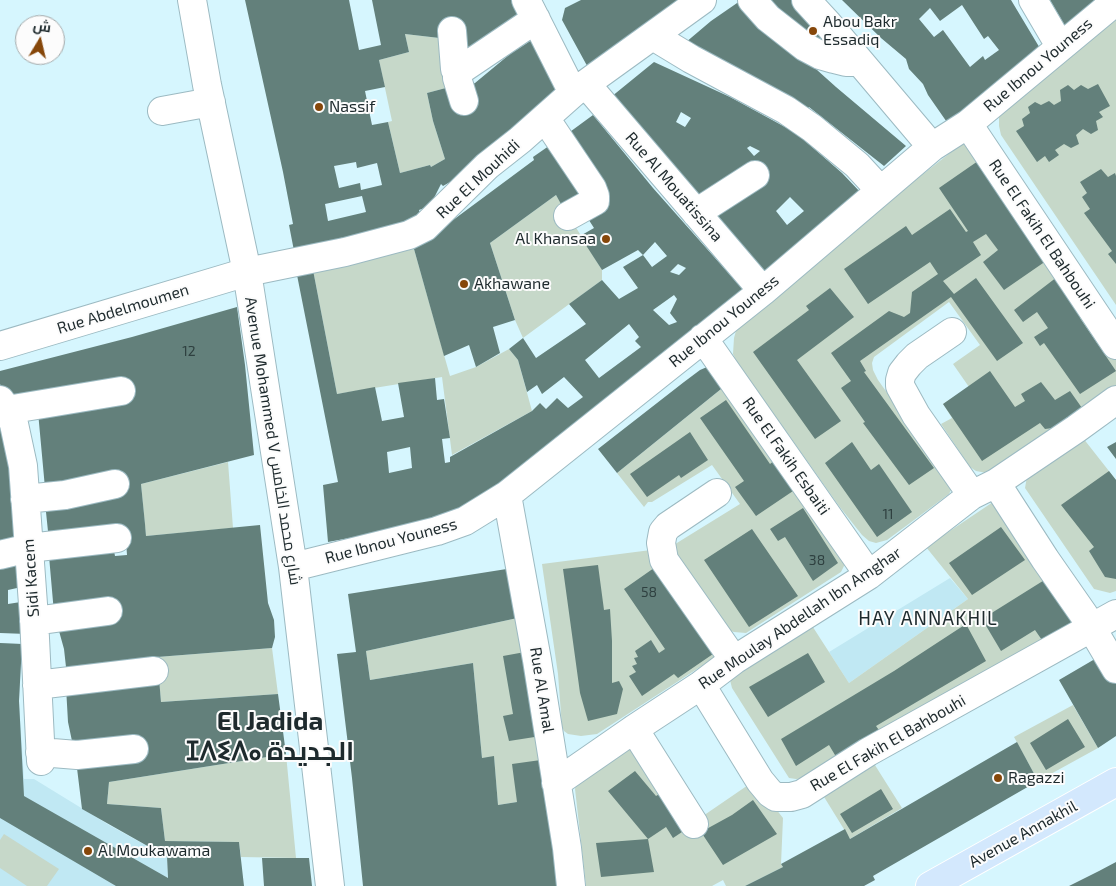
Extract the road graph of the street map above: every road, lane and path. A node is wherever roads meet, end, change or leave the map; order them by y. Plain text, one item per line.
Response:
1 (192, 0) edge
2 (702, 0) edge
3 (752, 0) edge
4 (806, 0) edge
5 (1033, 0) edge
6 (1116, 1) edge
7 (536, 8) edge
8 (452, 31) dead end
9 (653, 36) junction
10 (1060, 46) junction
11 (860, 62) junction
12 (459, 71) junction
13 (580, 89) junction
14 (464, 101) dead end
15 (211, 102) junction
16 (162, 111) dead end
17 (545, 118) junction
18 (968, 124) junction
19 (932, 147) junction
20 (755, 174) dead end
21 (880, 190) junction
22 (696, 213) junction
23 (568, 216) dead end
24 (247, 272) junction
25 (763, 291) junction
26 (952, 332) dead end
27 (702, 338) junction
28 (1116, 345) edge
29 (0, 346) edge
30 (121, 391) dead end
31 (1116, 400) edge
32 (4, 405) edge
33 (996, 483) junction
34 (116, 484) dead end
35 (717, 494) dead end
36 (507, 495) junction
37 (972, 495) junction
38 (26, 499) junction
39 (117, 538) dead end
40 (29, 548) junction
41 (0, 555) edge
42 (294, 567) junction
43 (869, 575) junction
44 (108, 611) dead end
45 (1116, 614) edge
46 (34, 621) junction
47 (1091, 628) junction
48 (734, 660) junction
49 (1116, 670) edge
50 (154, 671) dead end
51 (37, 685) junction
52 (700, 685) junction
53 (634, 729) junction
54 (134, 749) dead end
55 (1116, 782) edge
56 (556, 783) junction
57 (694, 824) dead end
58 (330, 886) edge
59 (571, 886) edge
60 (930, 886) edge

1 - 15 street, Avenue Mohammed V شارع محمد الخامس
2 - 9 street, Rue El Mouhidi
3 - 11 street
4 - 11 street
5 - 10 street
6 - 10 street, Rue Ibnou Youness
7 - 12 street
7 - 13 street, Rue Al Mouatissina
8 - 12 street
9 - 13 street, Rue El Mouhidi
9 - 21 street
10 - 18 street, Rue Ibnou Youness
11 - 19 street
12 - 14 street
13 - 17 street, Rue El Mouhidi
13 - 22 street, Rue Al Mouatissina
15 - 16 street
15 - 24 street, Avenue Mohammed V شارع محمد الخامس
17 - 23 street
17 - 24 street, Rue El Mouhidi
18 - 19 street, Rue Ibnou Youness
18 - 28 street, Rue El Fakih El Bahbouhi
19 - 21 street, Rue Ibnou Youness
20 - 22 street
21 - 25 street, Rue Ibnou Youness
22 - 25 street, Rue Al Mouatissina
24 - 29 street, Rue Abdelmoumen
24 - 42 street, Avenue Mohammed V شارع محمد الخامس
25 - 27 street, Rue Ibnou Youness
26 - 37 street
27 - 36 street, Rue Ibnou Youness
27 - 43 street, Rue El Fakih Esbaiti
30 - 32 street
31 - 33 street, Rue Moulay Abdellah Ibn Amghar
32 - 38 street, Sidi Kacem
33 - 37 street, Rue Moulay Abdellah Ibn Amghar
33 - 47 street
34 - 38 street
35 - 48 street
36 - 42 street, Rue Ibnou Youness
36 - 56 street, Rue Al Amal
37 - 43 street, Rue Moulay Abdellah Ibn Amghar
38 - 40 street, Sidi Kacem
39 - 40 street
40 - 41 street
40 - 46 street, Sidi Kacem
42 - 58 street, Avenue Mohammed V شارع محمد الخامس
43 - 48 street, Rue Moulay Abdellah Ibn Amghar
44 - 46 street
45 - 47 street, Rue El Fakih El Bahbouhi
46 - 51 street, Sidi Kacem
47 - 49 street
47 - 52 street, Rue El Fakih El Bahbouhi
48 - 52 street, Rue Moulay Abdellah Ibn Amghar
50 - 51 street
51 - 54 street, Sidi Kacem
52 - 53 street, Rue Moulay Abdellah Ibn Amghar
53 - 56 street, Rue Moulay Abdellah Ibn Amghar
53 - 57 street
55 - 60 main road, Avenue Annakhil
56 - 59 street, Rue Al Amal

